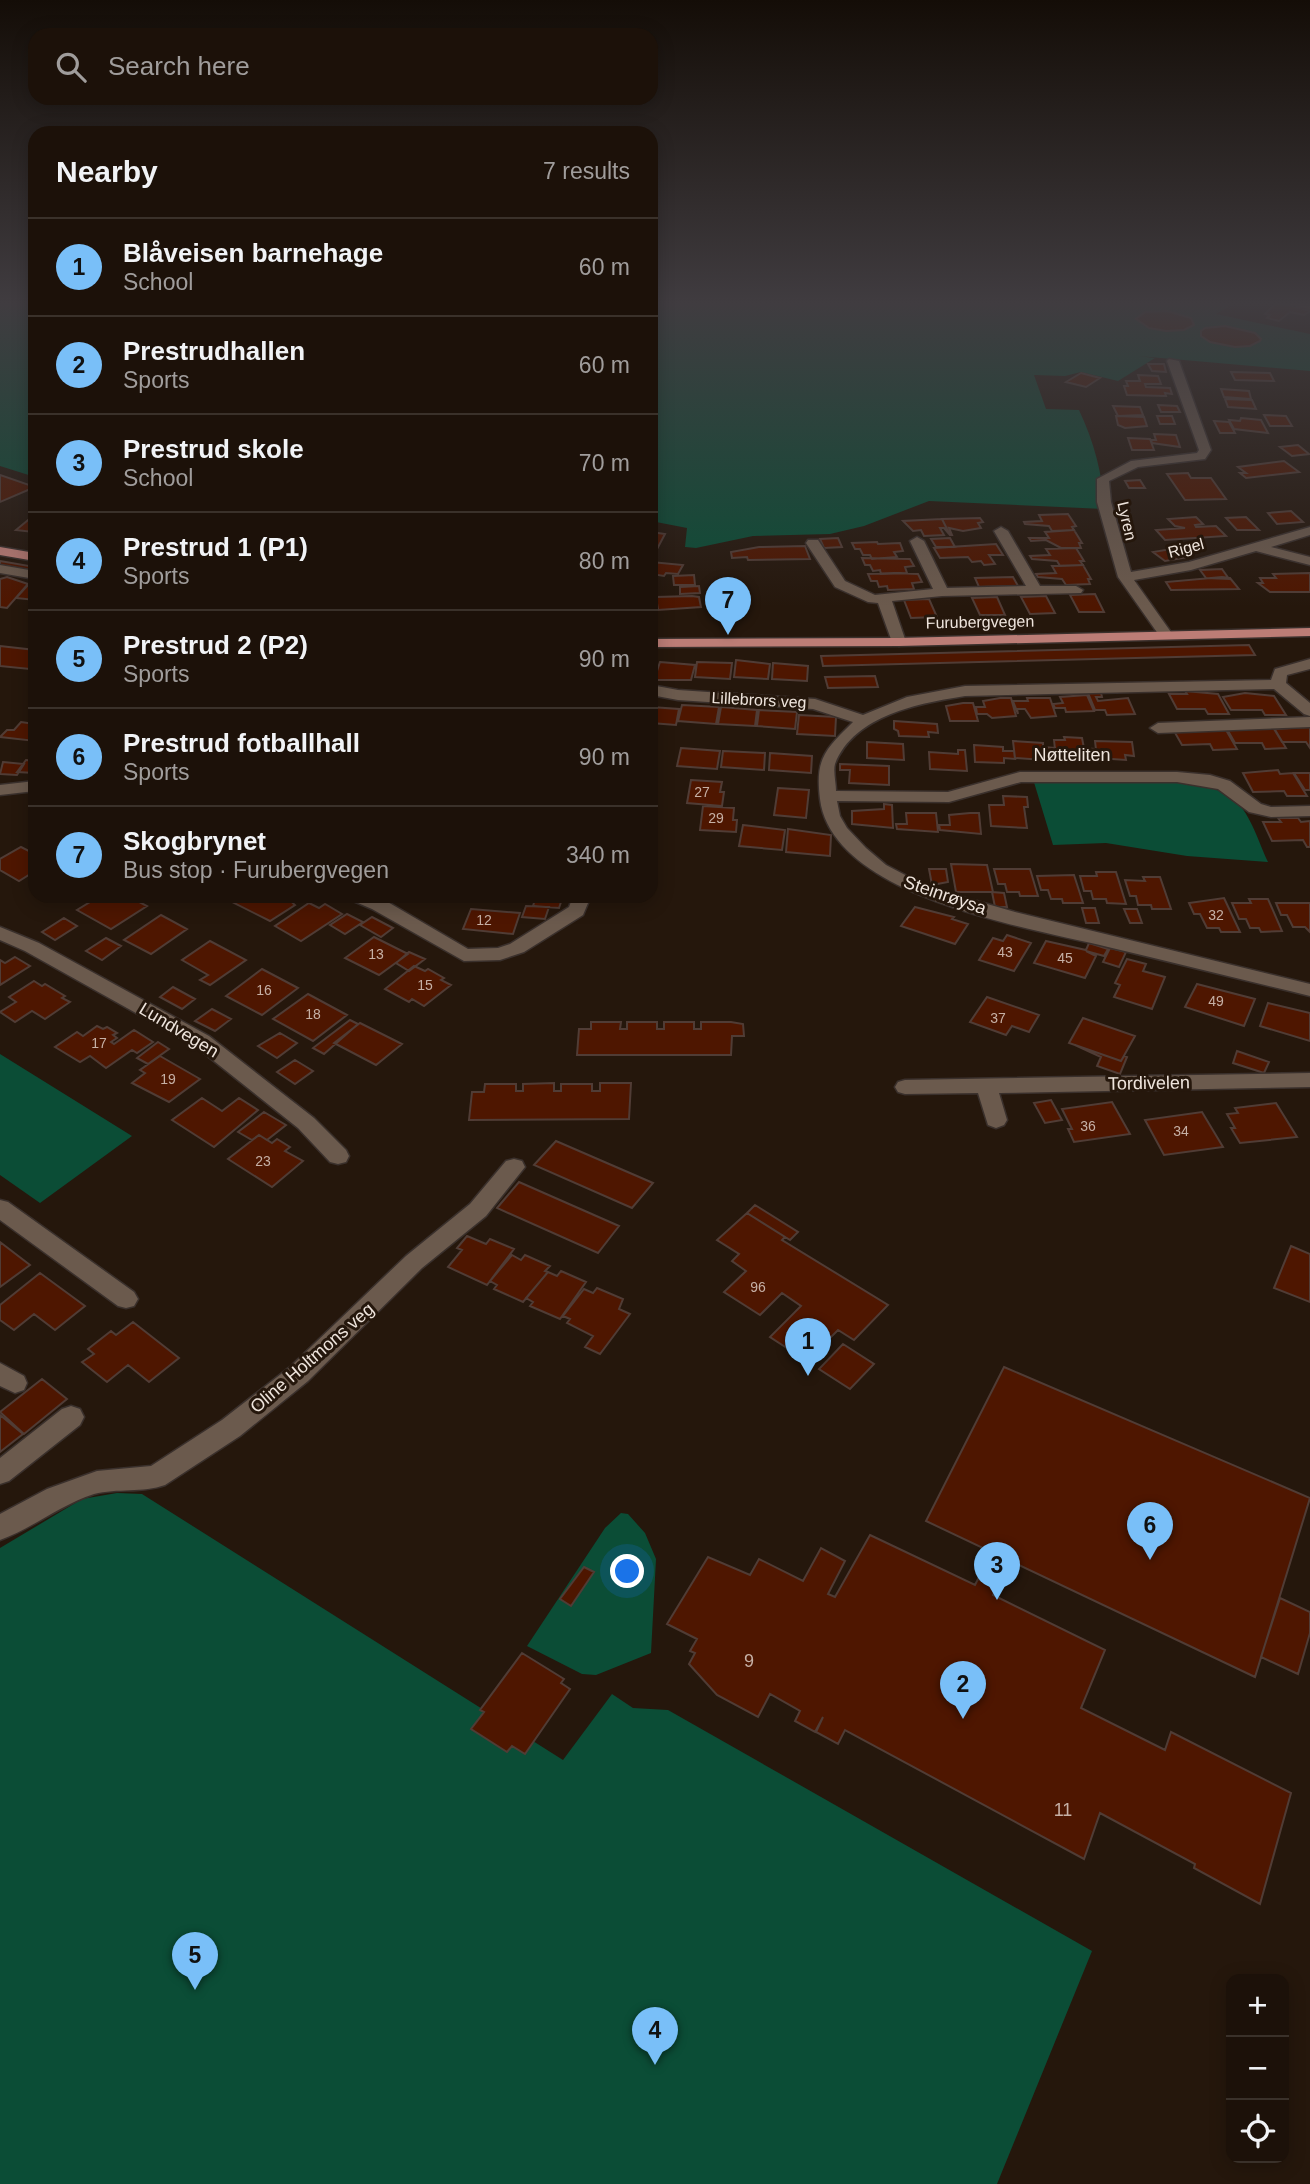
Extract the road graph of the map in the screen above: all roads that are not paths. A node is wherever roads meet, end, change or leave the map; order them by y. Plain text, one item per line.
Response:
1 (1188, 403) edge
2 (1002, 531) dead end
3 (1310, 531) edge
4 (917, 541) dead end
5 (813, 543) dead end
6 (1255, 547) junction
7 (0, 551) edge
8 (28, 556) edge
9 (1310, 561) edge
10 (0, 569) edge
11 (28, 574) edge
12 (1125, 578) junction
13 (1035, 589) junction
14 (1076, 590) dead end
15 (942, 592) junction
16 (884, 599) junction
17 (1310, 632) edge
18 (1166, 635) junction
19 (899, 642) junction
20 (658, 643) edge
21 (1310, 664) edge
22 (1278, 684) junction
23 (658, 691) edge
24 (1310, 711) edge
25 (864, 720) junction
26 (1310, 722) edge
27 (1158, 728) dead end
28 (28, 787) edge
29 (0, 790) edge
30 (828, 796) junction
31 (1310, 811) edge
32 (374, 903) edge
33 (581, 903) edge
34 (0, 933) edge
35 (1310, 990) edge
36 (1310, 1080) edge
37 (988, 1086) junction
38 (905, 1087) dead end
39 (996, 1120) dead end
40 (338, 1156) dead end
41 (514, 1167) dead end
42 (0, 1208) edge
43 (126, 1299) dead end
44 (71, 1417) dead end
45 (0, 1474) edge
46 (0, 1528) edge

1 - 12 street, Lyren
2 - 13 street
3 - 6 street, Rigel
4 - 15 street
5 - 16 street
6 - 9 street
6 - 12 street, Rigel
7 - 8 main road
10 - 11 street
12 - 18 street, Lyren
13 - 14 street
13 - 15 street
15 - 16 street
16 - 19 street
17 - 18 main road, Furubergvegen
18 - 19 main road, Furubergvegen
19 - 20 main road, Furubergvegen
21 - 22 street
22 - 24 street
22 - 25 street, Steinrøysa
23 - 25 street, Lillebrors veg
25 - 30 street, Steinrøysa
26 - 27 street
28 - 29 street
30 - 31 street, Nøtteliten
30 - 35 street, Steinrøysa
32 - 33 street
34 - 40 street, Lundvegen
36 - 37 street, Tordivelen
37 - 38 street, Tordivelen
37 - 39 street
41 - 46 street, Oline Holtmons veg
42 - 43 street
44 - 45 street

